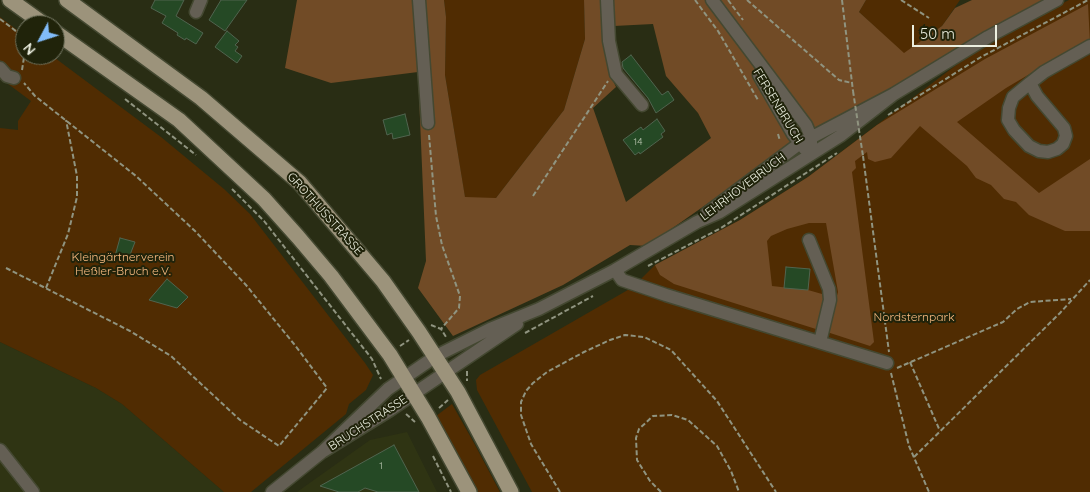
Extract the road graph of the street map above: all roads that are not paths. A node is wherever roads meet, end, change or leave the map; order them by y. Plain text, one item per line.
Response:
1 (10, 0) edge
2 (67, 0) edge
3 (419, 0) edge
4 (607, 0) edge
5 (712, 0) edge
6 (1057, 0) edge
7 (31, 15) edge
8 (733, 30) junction
9 (65, 39) edge
10 (1090, 46) edge
11 (0, 68) edge
12 (17, 79) road end
13 (1030, 83) junction
14 (894, 94) junction
15 (642, 105) dead end
16 (428, 123) road end
17 (811, 137) junction
18 (799, 144) junction
19 (810, 154) junction
20 (697, 222) junction
21 (809, 240) dead end
22 (615, 270) junction
23 (539, 310) junction
24 (820, 342) junction
25 (436, 356) junction
26 (887, 363) road end
27 (446, 371) junction
28 (404, 377) junction
29 (414, 393) junction
30 (0, 450) edge
31 (322, 452) junction
32 (33, 492) edge
33 (272, 492) edge
34 (469, 492) edge
35 (511, 492) edge

1 - 7 main road
2 - 25 main road, GROTHUSSTRASSE
3 - 16 street
4 - 15 street
5 - 8 street, FERSENBRUCH
6 - 14 street, LEHRHOVEBRUCH
8 - 17 street, FERSENBRUCH
8 - 18 street, FERSENBRUCH
9 - 28 main road
10 - 13 street
11 - 12 street
13 - 13 street
14 - 17 street, LEHRHOVEBRUCH
14 - 19 street, LEHRHOVEBRUCH
17 - 18 street, LEHRHOVEBRUCH
17 - 19 street, FERSENBRUCH
18 - 19 street, FERSENBRUCH
18 - 20 street, LEHRHOVEBRUCH
19 - 20 street, LEHRHOVEBRUCH
20 - 22 street, LEHRHOVEBRUCH
21 - 24 street
22 - 23 street, LEHRHOVEBRUCH
22 - 24 street
23 - 25 street, LEHRHOVEBRUCH
23 - 27 street, LEHRHOVEBRUCH
24 - 26 street
25 - 27 main road, GROTHUSSTRASSE
25 - 28 street, LEHRHOVEBRUCH
27 - 29 street, LEHRHOVEBRUCH
27 - 35 main road, GROTHUSSTRASSE
28 - 29 main road
28 - 31 street, BRUCHSTRASSE
29 - 31 street, BRUCHSTRASSE
29 - 34 main road
30 - 32 street
31 - 33 street, BRUCHSTRASSE

